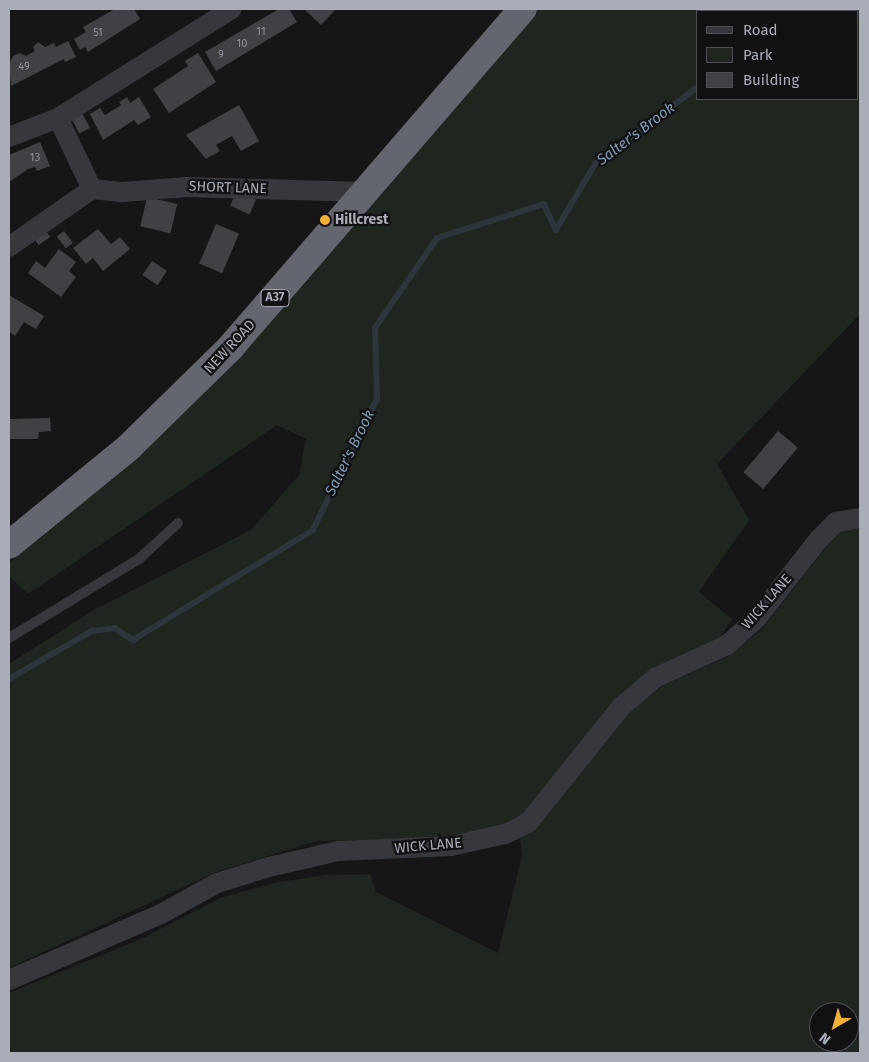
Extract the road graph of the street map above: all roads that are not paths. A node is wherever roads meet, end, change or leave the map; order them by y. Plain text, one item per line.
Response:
1 (232, 9) edge
2 (523, 9) edge
3 (58, 118) junction
4 (9, 136) edge
5 (92, 189) junction
6 (364, 192) junction
7 (9, 247) edge
8 (860, 518) edge
9 (178, 523) dead end
10 (9, 545) edge
11 (9, 638) edge
12 (9, 980) edge

1 - 3 street
2 - 6 highway, NEW ROAD / A37
3 - 4 street
3 - 5 street
5 - 6 street, SHORT LANE
5 - 7 street
6 - 10 highway, NEW ROAD / A37
8 - 12 street, WICK LANE
9 - 11 lane

